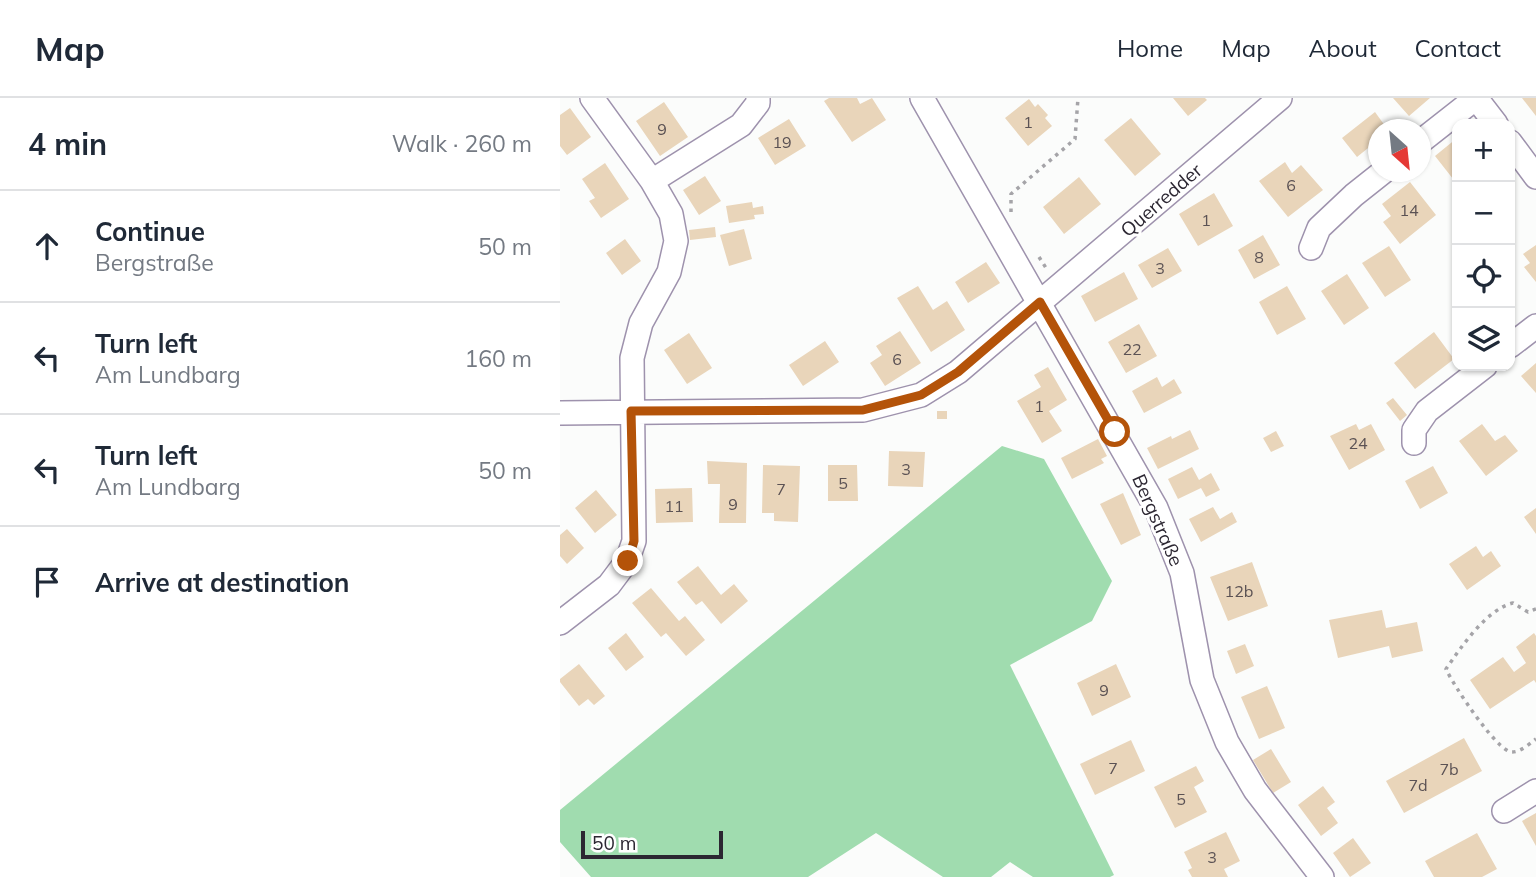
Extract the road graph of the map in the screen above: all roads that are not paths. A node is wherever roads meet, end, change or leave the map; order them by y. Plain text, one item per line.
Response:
1 (592, 98) edge
2 (758, 98) edge
3 (922, 98) edge
4 (1280, 98) edge
5 (1476, 98) edge
6 (1492, 119) edge
7 (1431, 133) edge
8 (1515, 149) edge
9 (1536, 177) edge
10 (652, 181) junction
11 (1372, 182) edge
12 (1311, 248) dead end
13 (1040, 302) junction
14 (1536, 326) edge
15 (1515, 342) edge
16 (1479, 371) edge
17 (631, 411) junction
18 (560, 413) edge
19 (1414, 443) dead end
20 (560, 623) edge
21 (1536, 790) edge
22 (1504, 811) dead end
23 (1322, 877) edge

1 - 10 street
2 - 10 street
3 - 13 street, Bergstraße
4 - 13 street, Querredder
5 - 6 street
5 - 7 street
8 - 9 street
10 - 17 street
11 - 12 street
13 - 17 street, Querredder
13 - 23 street, Bergstraße
14 - 15 street
16 - 19 street
17 - 18 street, Querredder
17 - 20 street
21 - 22 street

